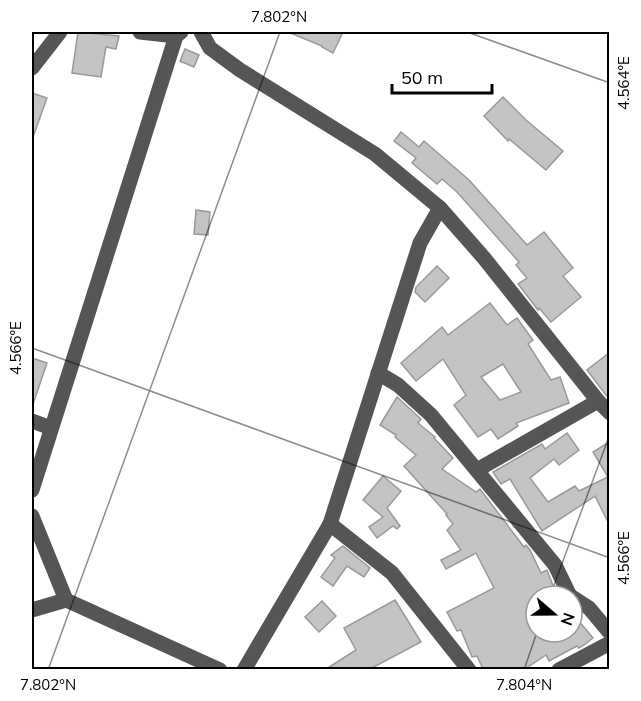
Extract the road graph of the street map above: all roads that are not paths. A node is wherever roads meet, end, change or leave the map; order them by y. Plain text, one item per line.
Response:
1 (60, 32) edge
2 (140, 32) edge
3 (201, 32) edge
4 (179, 34) edge
5 (32, 68) edge
6 (440, 208) junction
7 (378, 373) junction
8 (598, 401) junction
9 (609, 414) edge
10 (32, 421) edge
11 (51, 428) junction
12 (477, 470) junction
13 (32, 490) edge
14 (32, 516) edge
15 (330, 524) junction
16 (564, 584) edge
17 (66, 600) junction
18 (584, 605) edge
19 (32, 610) edge
20 (609, 633) edge
21 (609, 643) edge
22 (220, 669) edge
23 (244, 669) edge
24 (469, 669) edge
25 (559, 669) edge

1 - 5 street
2 - 4 street
3 - 6 street
4 - 11 street
6 - 7 street
6 - 8 street
7 - 12 street
7 - 15 street
8 - 9 street
8 - 12 street
10 - 11 street
11 - 13 street
12 - 16 street
14 - 17 street
15 - 23 street
15 - 24 street
17 - 19 street
17 - 22 street
18 - 20 street
21 - 25 street

